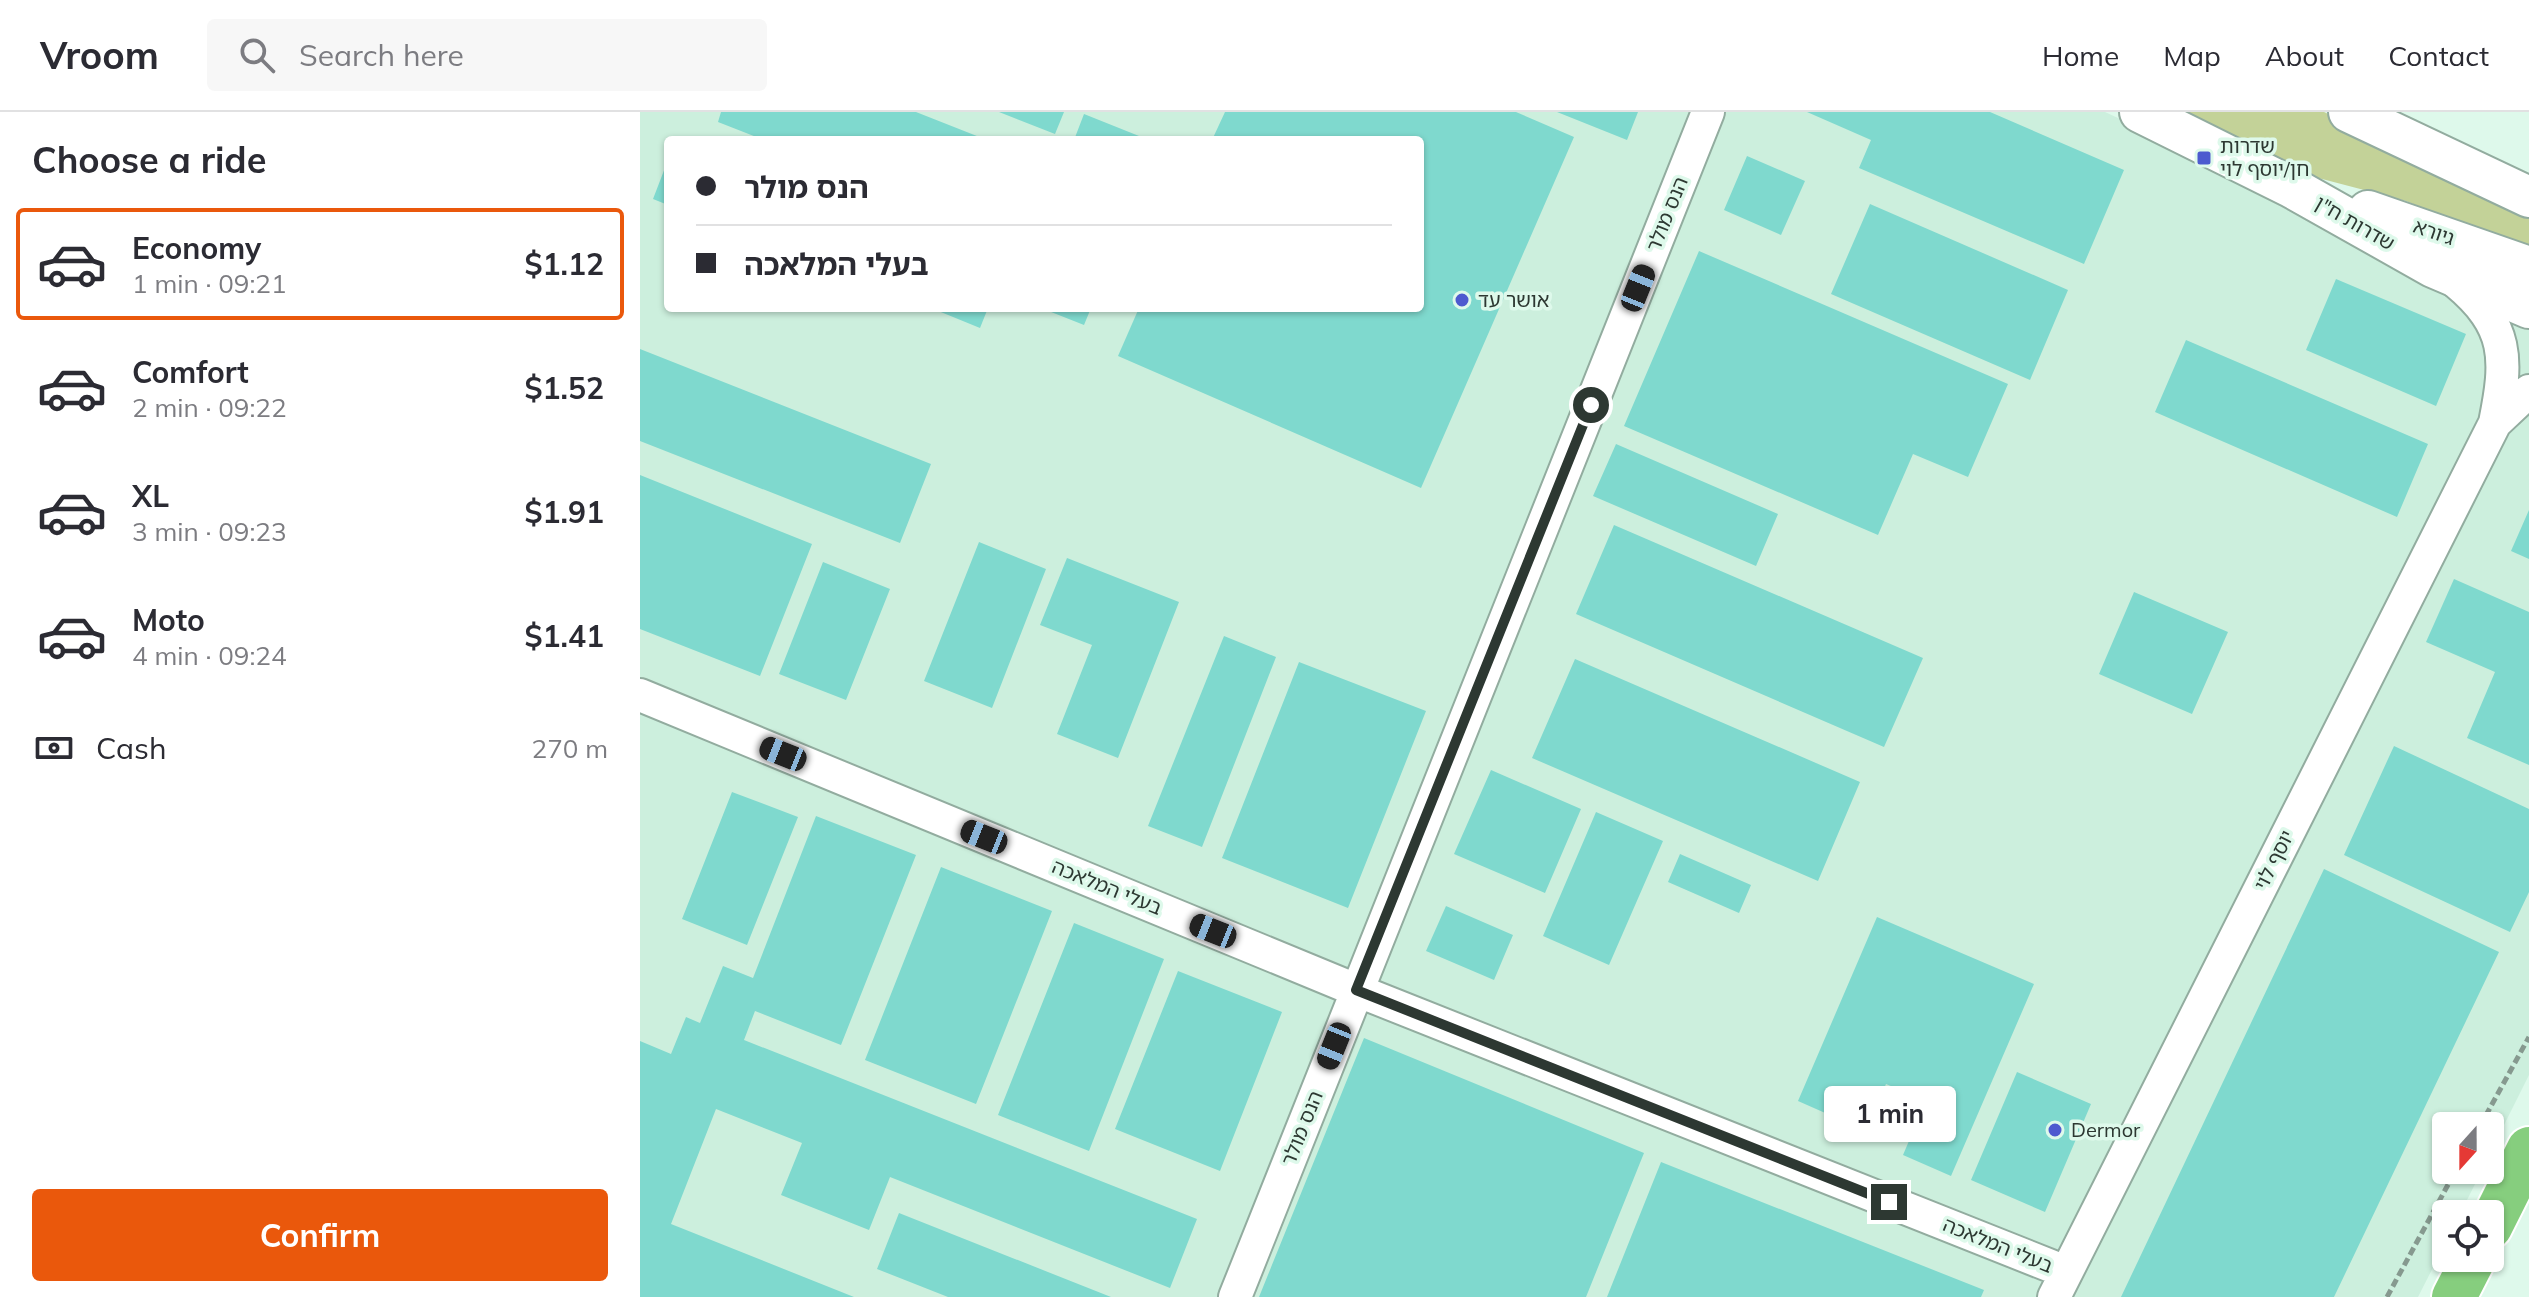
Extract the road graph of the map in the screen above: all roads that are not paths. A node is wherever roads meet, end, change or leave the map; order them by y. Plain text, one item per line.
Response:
1 (1708, 112) edge
2 (2140, 112) edge
3 (2349, 112) edge
4 (2291, 187) junction
5 (2529, 197) edge
6 (2529, 267) edge
7 (2444, 271) junction
8 (2529, 308) edge
9 (2529, 391) edge
10 (2495, 423) junction
11 (640, 695) edge
12 (1356, 990) junction
13 (2529, 1149) edge
14 (2504, 1200) edge
15 (2467, 1272) edge
16 (2060, 1285) edge
17 (1235, 1297) edge
18 (2454, 1297) edge

1 - 12 street, הנס מולר
2 - 4 street, שדרות ח"ן
3 - 5 street
4 - 6 street, גיורא
4 - 7 street, שדרות ח"ן
7 - 8 street, שדרות ח"ן
7 - 10 street, יוסף לוי
9 - 10 street, יוסף לוי
10 - 16 street, יוסף לוי
11 - 12 street, בעלי המלאכה
12 - 16 street, בעלי המלאכה
12 - 17 street, הנס מולר
13 - 14 highway
15 - 18 highway

